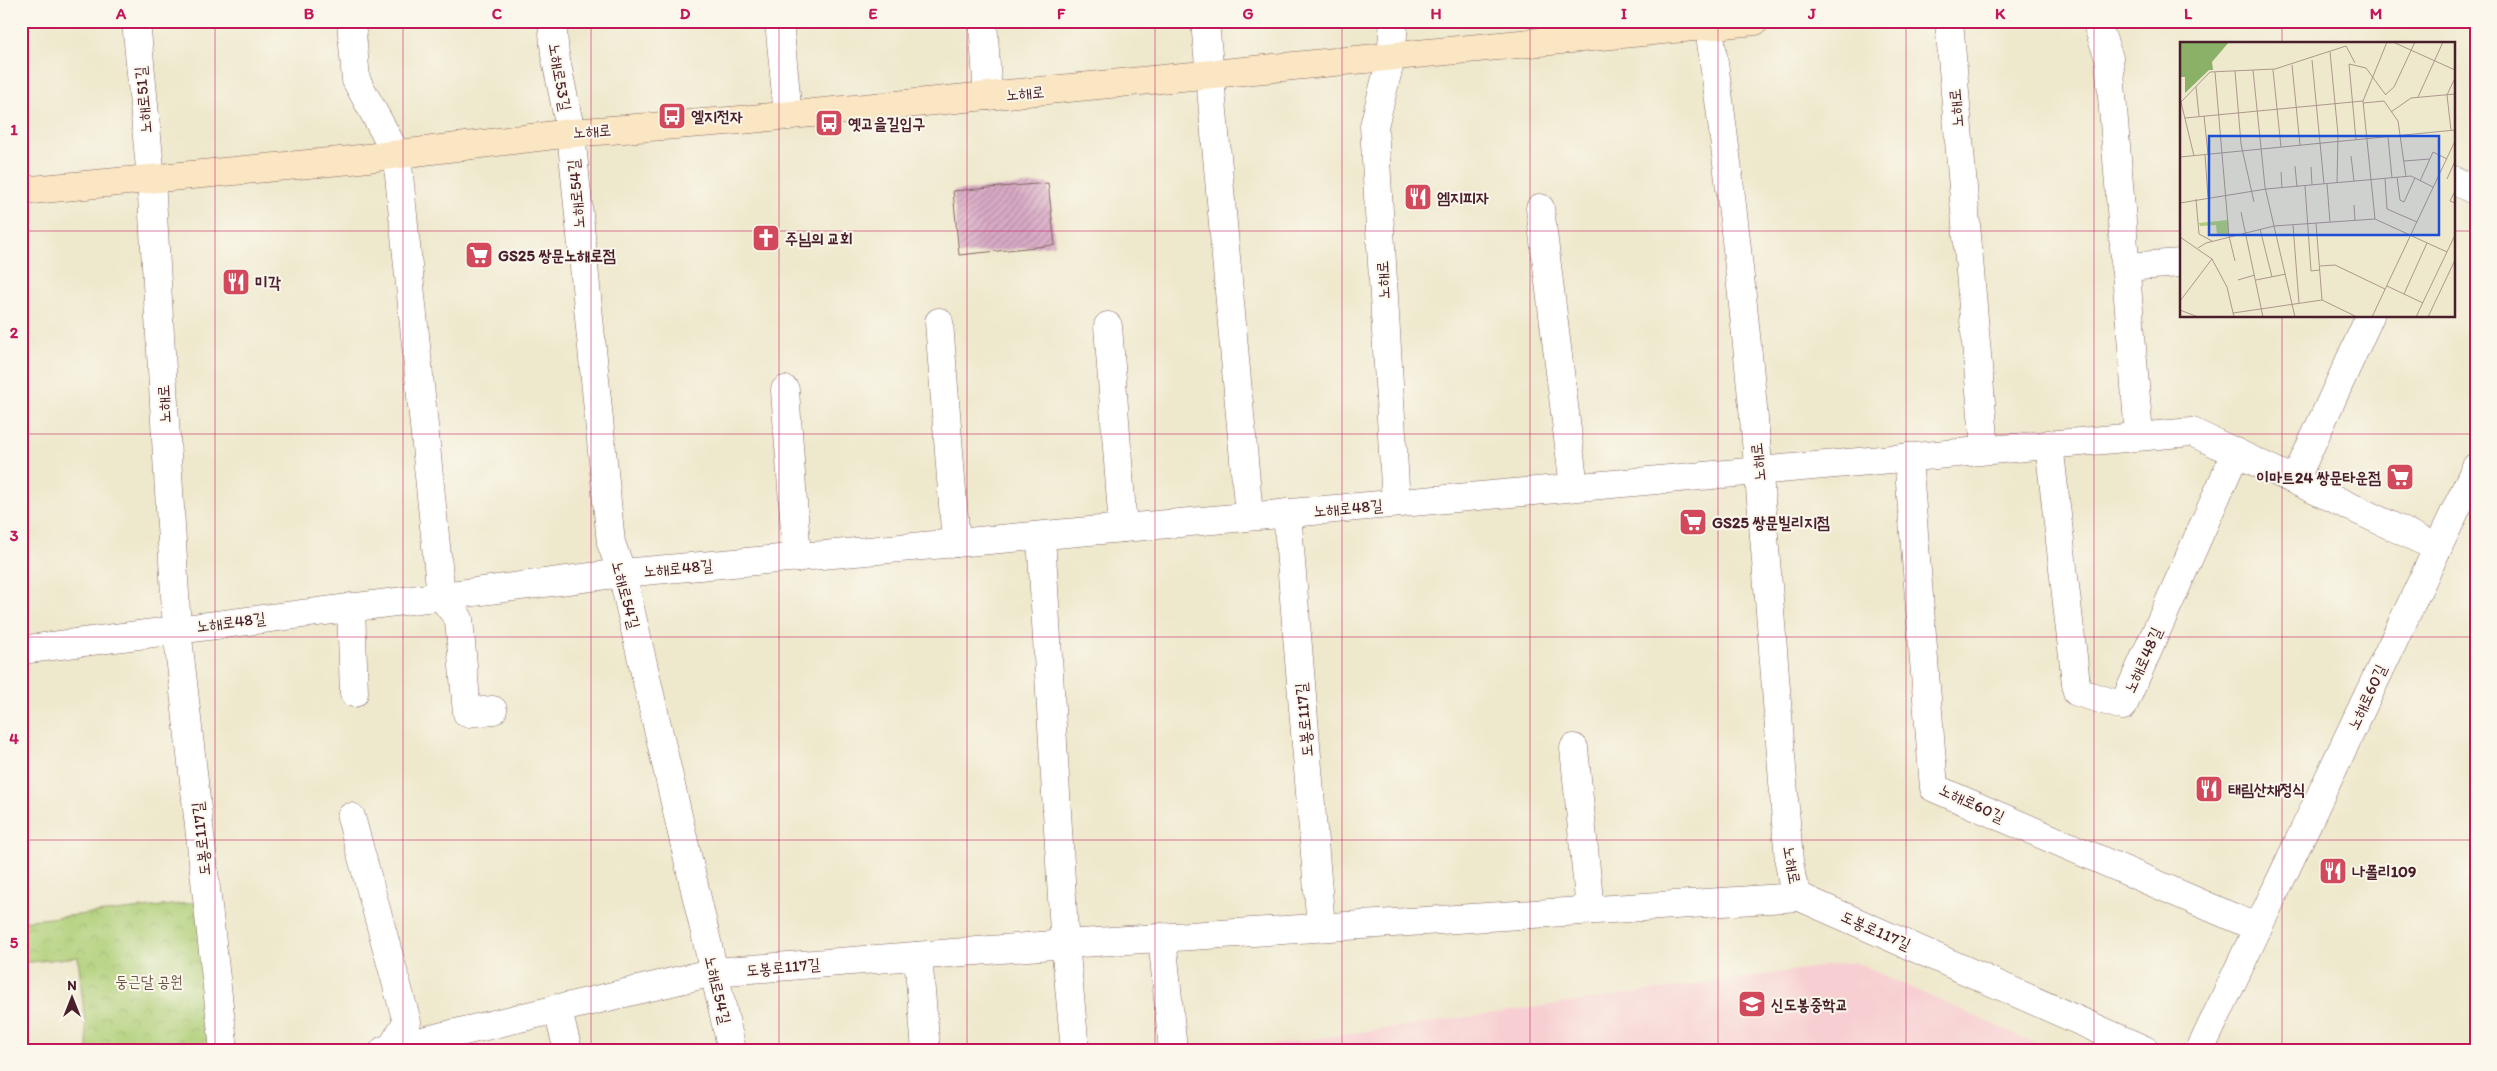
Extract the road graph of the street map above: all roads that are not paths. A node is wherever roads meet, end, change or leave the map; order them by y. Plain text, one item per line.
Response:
1 (136, 21) edge
2 (351, 21) edge
3 (552, 21) edge
4 (779, 21) edge
5 (983, 21) edge
6 (1205, 21) edge
7 (1394, 21) edge
8 (1755, 21) edge
9 (1949, 21) edge
10 (2096, 21) edge
11 (1708, 24) edge
12 (1600, 29) edge
13 (1391, 58) junction
14 (1211, 75) junction
15 (988, 96) junction
16 (788, 116) junction
17 (571, 133) junction
18 (397, 155) junction
19 (151, 179) junction
20 (2454, 180) edge
21 (21, 191) edge
22 (2476, 191) edge
23 (1540, 208) dead end
24 (2180, 263) edge
25 (2125, 267) junction
26 (2369, 318) edge
27 (939, 322) dead end
28 (1108, 326) dead end
29 (786, 390) dead end
30 (2139, 436) junction
31 (2049, 444) junction
32 (1985, 450) junction
33 (2236, 452) junction
34 (1908, 457) junction
35 (2476, 467) edge
36 (1759, 471) junction
37 (2294, 480) junction
38 (1574, 487) junction
39 (1396, 503) junction
40 (1287, 513) junction
41 (1250, 516) junction
42 (1122, 528) junction
43 (1042, 536) junction
44 (956, 543) junction
45 (2438, 548) junction
46 (797, 558) junction
47 (622, 573) junction
48 (441, 596) junction
49 (352, 607) junction
50 (177, 629) junction
51 (21, 650) edge
52 (354, 693) dead end
53 (493, 710) dead end
54 (1574, 748) dead end
55 (352, 816) dead end
56 (1800, 897) junction
57 (1590, 910) junction
58 (1321, 927) junction
59 (2258, 928) junction
60 (1162, 937) junction
61 (1065, 944) junction
62 (918, 956) junction
63 (714, 972) junction
64 (557, 1008) junction
65 (388, 1049) edge
66 (224, 1050) edge
67 (568, 1050) edge
68 (732, 1050) edge
69 (926, 1050) edge
70 (1075, 1050) edge
71 (1173, 1050) edge
72 (2145, 1050) edge
73 (2200, 1050) edge

1 - 19 street, 노해로51길
2 - 18 street
3 - 17 street, 노해로53길
4 - 16 street
5 - 15 street, 노해로
6 - 14 street
7 - 13 street, 노해로
8 - 11 main road, 노해로
9 - 32 street, 노해로
10 - 25 street
11 - 12 main road, 노해로
11 - 36 street, 노해로
12 - 13 main road, 노해로
13 - 14 main road, 노해로
13 - 39 street, 노해로
14 - 15 main road, 노해로
14 - 41 street
15 - 16 main road, 노해로
16 - 17 main road, 노해로
17 - 18 main road, 노해로
17 - 47 street, 노해로54길
18 - 19 main road, 노해로
18 - 48 street
19 - 21 main road, 노해로
19 - 50 street, 노해로
20 - 22 street
23 - 38 street
24 - 25 street
25 - 30 street
26 - 37 street
27 - 44 street
28 - 42 street
29 - 46 street
30 - 31 street, 노해로48길
30 - 33 street, 노해로48길
31 - 32 street, 노해로48길
31 - 33 street, 노해로48길
32 - 34 street, 노해로48길
33 - 37 street, 노해로48길
34 - 36 street, 노해로48길
34 - 59 street, 노해로60길
35 - 45 street, 노해로60길
36 - 38 street, 노해로48길
36 - 56 street, 노해로
37 - 45 street, 노해로48길
38 - 39 street, 노해로48길
39 - 40 street, 노해로48길
40 - 41 street, 노해로48길
40 - 58 street, 도봉로117길
41 - 42 street, 노해로48길
42 - 43 street, 노해로48길
43 - 44 street, 노해로48길
43 - 61 street
44 - 46 street, 노해로48길
45 - 59 street, 노해로60길
46 - 47 street, 노해로48길
47 - 48 street, 노해로48길
47 - 63 street, 노해로54길
48 - 49 street, 노해로48길
48 - 53 street
49 - 50 street, 노해로48길
49 - 52 street
50 - 51 street, 노해로48길
50 - 66 street, 도봉로117길
54 - 57 street
55 - 65 street, 도봉로117길
56 - 57 street, 도봉로117길
56 - 72 street, 도봉로117길
57 - 58 street, 도봉로117길
58 - 60 street, 도봉로117길
59 - 73 street, 노해로60길
60 - 61 street, 도봉로117길
60 - 71 street
61 - 62 street, 도봉로117길
61 - 70 street
62 - 63 street, 도봉로117길
62 - 69 street
63 - 64 street, 도봉로117길
63 - 68 street, 노해로54길
64 - 65 street, 도봉로117길
64 - 67 street

